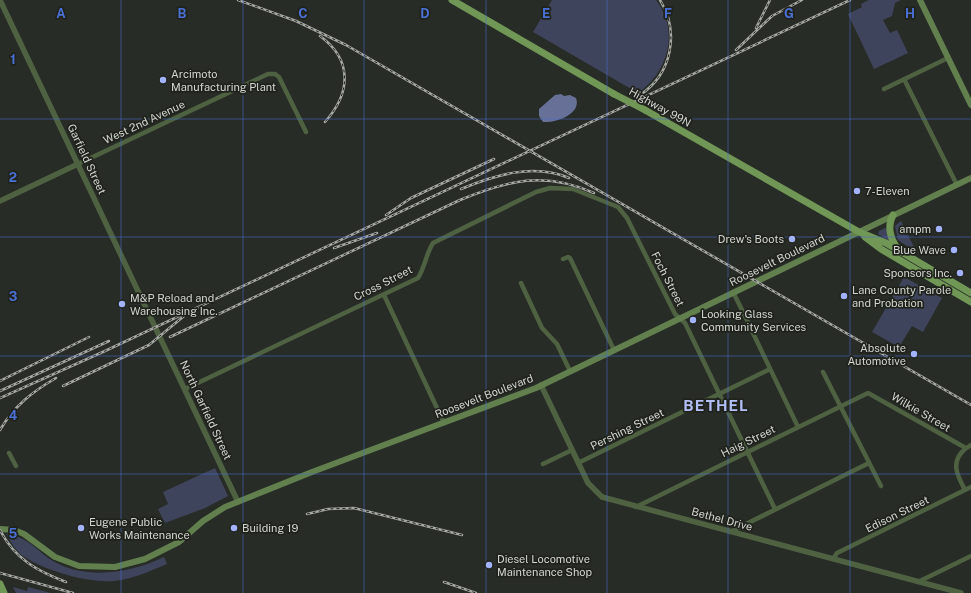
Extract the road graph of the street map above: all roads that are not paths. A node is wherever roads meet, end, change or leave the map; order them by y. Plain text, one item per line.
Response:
1 (0, 0) edge
2 (452, 0) edge
3 (920, 0) edge
4 (948, 58) junction
5 (904, 79) junction
6 (884, 89) dead end
7 (971, 105) edge
8 (306, 132) dead end
9 (78, 164) junction
10 (971, 178) edge
11 (957, 185) junction
12 (0, 201) edge
13 (618, 207) joint
14 (893, 215) junction
15 (859, 232) junction
16 (900, 252) junction
17 (563, 258) dead end
18 (521, 283) dead end
19 (733, 292) junction
20 (971, 293) edge
21 (384, 295) junction
22 (971, 302) edge
23 (680, 319) junction
24 (156, 326) joint
25 (614, 350) junction
26 (770, 368) junction
27 (570, 371) junction
28 (823, 372) dead end
29 (542, 385) junction
30 (185, 389) junction
31 (869, 393) joint
32 (718, 394) junction
33 (840, 406) junction
34 (444, 423) junction
35 (798, 426) junction
36 (971, 445) edge
37 (965, 449) junction
38 (572, 450) junction
39 (746, 452) junction
40 (9, 453) dead end
41 (578, 463) junction
42 (870, 463) junction
43 (542, 464) dead end
44 (16, 466) dead end
45 (881, 486) dead end
46 (971, 487) edge
47 (965, 490) junction
48 (238, 502) junction
49 (636, 507) junction
50 (774, 509) junction
51 (0, 529) edge
52 (730, 532) junction
53 (971, 556) edge
54 (833, 559) junction
55 (918, 582) junction
56 (961, 593) edge

1 - 9 street, Garfield Street
2 - 15 main road, Highway 99N, bridge
3 - 4 main road
4 - 5 street
4 - 7 main road
5 - 6 street
5 - 11 street
8 - 9 street, West 2nd Avenue
9 - 12 street, West 2nd Avenue
9 - 24 street, Garfield Street
10 - 11 main road, Roosevelt Boulevard
11 - 14 main road, Roosevelt Boulevard
13 - 21 street, Cross Street
13 - 23 street, Foch Street
14 - 15 main road, Roosevelt Boulevard
14 - 16 main road
15 - 16 main road, Highway 99N
15 - 19 main road, Roosevelt Boulevard
15 - 22 main road, Highway 99N
16 - 20 main road, Highway 99N
17 - 25 street
18 - 27 street
19 - 23 main road, Roosevelt Boulevard
19 - 26 street
21 - 30 street, Cross Street
21 - 34 street
23 - 25 main road, Roosevelt Boulevard
23 - 32 street, Foch Street
24 - 30 street, North Garfield Street
25 - 27 main road, Roosevelt Boulevard
26 - 32 street, Pershing Street
26 - 35 street
27 - 29 main road, Roosevelt Boulevard
28 - 33 street
29 - 34 main road, Roosevelt Boulevard
29 - 38 street, Bethel Drive
30 - 48 street, North Garfield Street
31 - 33 street, Haig Street
31 - 37 street, Wilkie Street
32 - 39 street, Foch Street
32 - 41 street, Pershing Street
33 - 35 street, Haig Street
33 - 42 street
34 - 48 main road, Roosevelt Boulevard
35 - 39 street, Haig Street
36 - 37 street
37 - 47 street
38 - 41 street, Bethel Drive
38 - 43 street
39 - 49 street, Haig Street
39 - 50 street, Foch Street
40 - 44 street
41 - 49 street, Bethel Drive
42 - 45 street
42 - 50 street
46 - 47 street, Edison Street
47 - 54 street, Edison Street
48 - 51 main road, Roosevelt Boulevard
49 - 52 street, Bethel Drive
50 - 52 street
52 - 54 street, Bethel Drive
53 - 55 street
54 - 55 street, Bethel Drive
55 - 56 street, Bethel Drive

